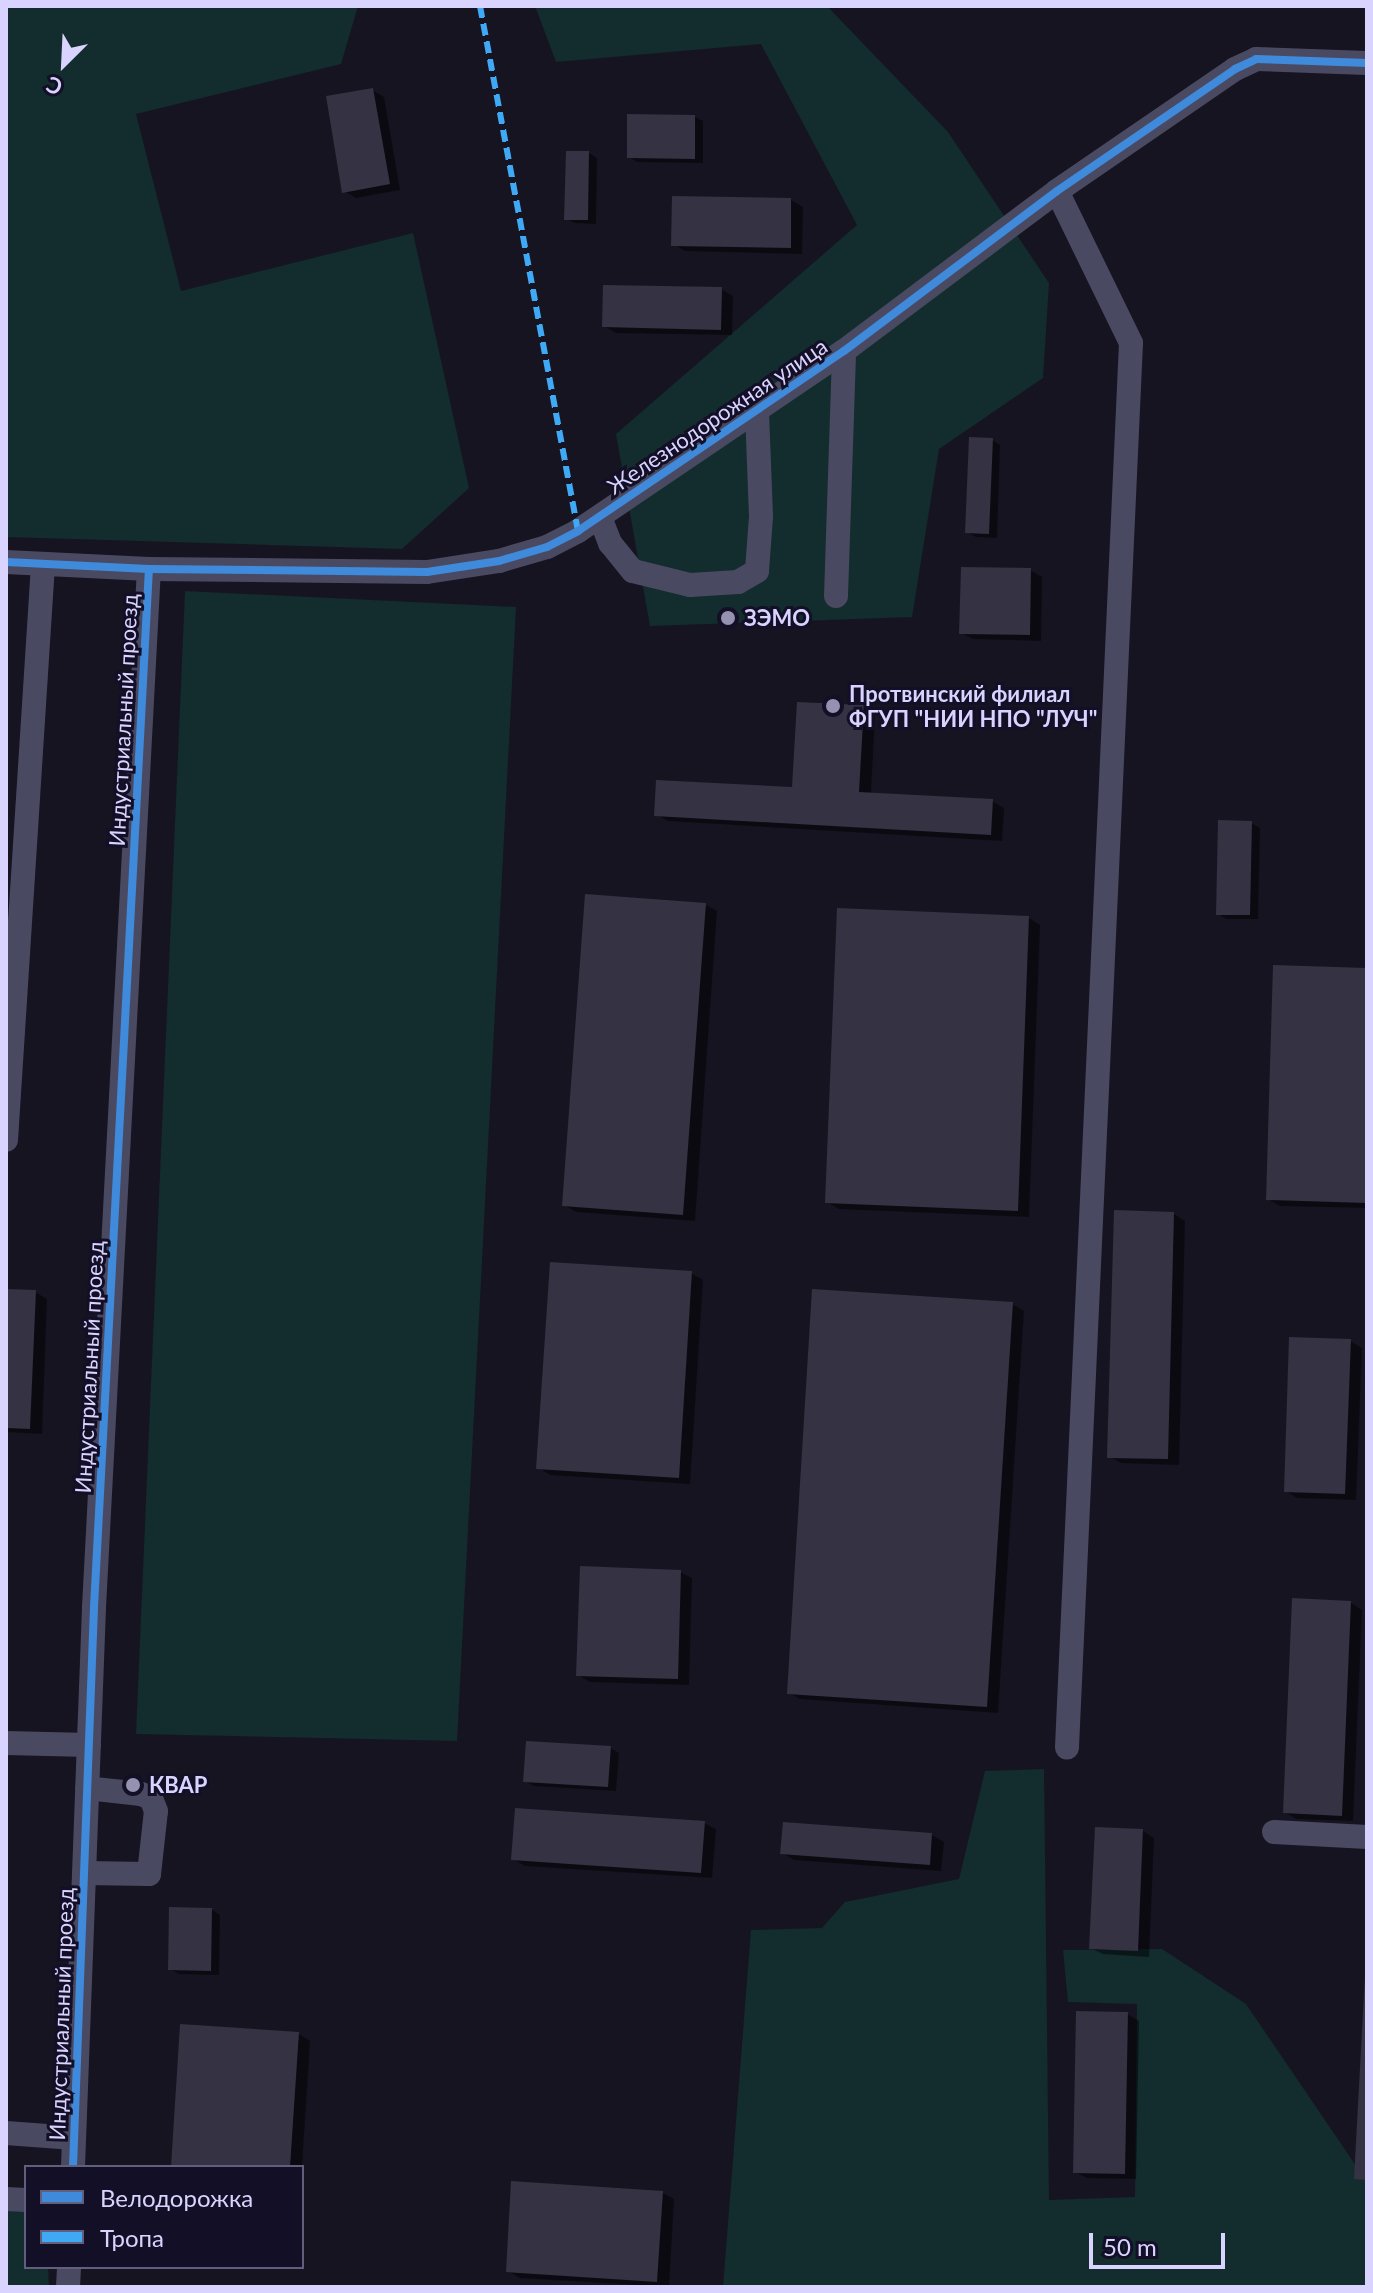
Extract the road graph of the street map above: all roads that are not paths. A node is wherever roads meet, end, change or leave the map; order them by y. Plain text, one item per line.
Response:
1 (1367, 63) edge
2 (1057, 191) junction
3 (844, 351) junction
4 (757, 410) junction
5 (600, 517) junction
6 (6, 562) edge
7 (43, 564) junction
8 (149, 569) junction
9 (836, 596) dead end
10 (6, 1140) edge
11 (6, 1743) edge
12 (89, 1745) junction
13 (1067, 1748) dead end
14 (87, 1788) junction
15 (1274, 1832) dead end
16 (1367, 1837) edge
17 (84, 1873) junction
18 (6, 2133) edge
19 (74, 2138) junction
20 (73, 2165) edge

1 - 2 street, Железнодорожная улица
2 - 3 street, Железнодорожная улица
2 - 13 street
3 - 4 street, Железнодорожная улица
3 - 9 street
4 - 5 street, Железнодорожная улица
4 - 5 street
5 - 8 street, Железнодорожная улица
6 - 7 street, Железнодорожная улица
7 - 8 street, Железнодорожная улица
7 - 10 street
8 - 12 street, Индустриальный проезд
11 - 12 street
12 - 14 street, Индустриальный проезд
14 - 17 street, Индустриальный проезд
14 - 17 street
15 - 16 street
17 - 19 street, Индустриальный проезд
18 - 19 street
19 - 20 street, Индустриальный проезд

